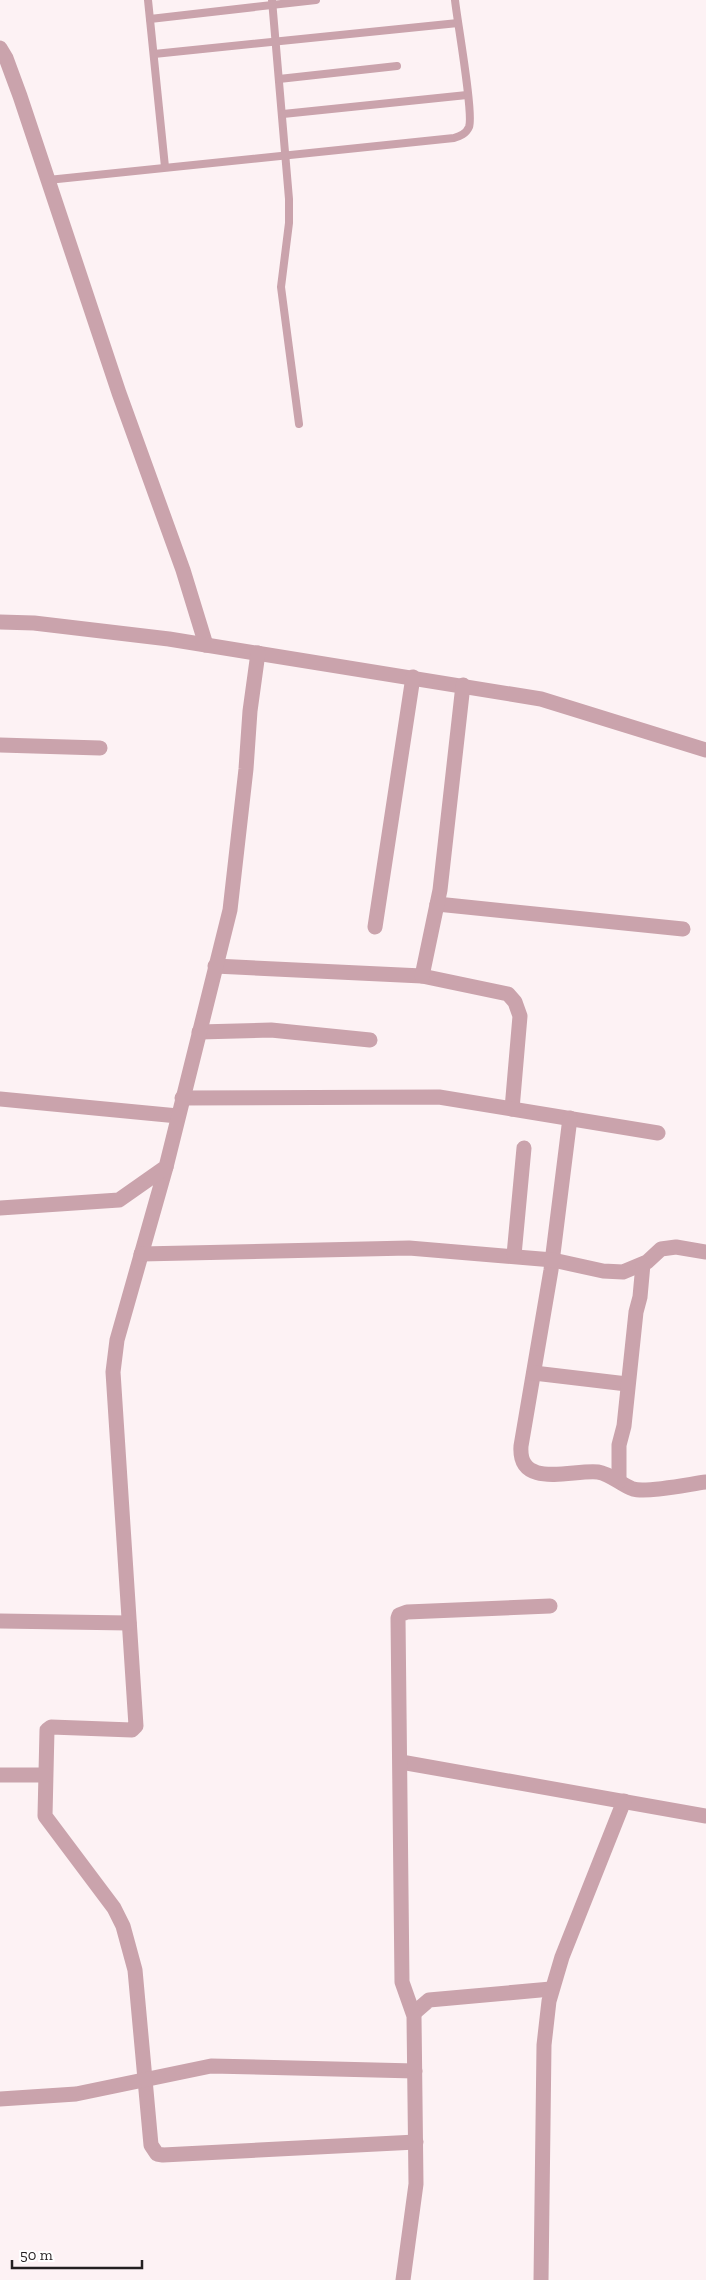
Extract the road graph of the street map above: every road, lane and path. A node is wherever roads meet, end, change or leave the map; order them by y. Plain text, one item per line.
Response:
1 (148, 0) edge
2 (316, 0) edge
3 (455, 0) edge
4 (272, 2) edge
5 (150, 19) junction
6 (458, 23) junction
7 (276, 42) junction
8 (0, 48) edge
9 (154, 54) junction
10 (397, 66) dead end
11 (279, 79) junction
12 (467, 95) junction
13 (283, 114) junction
14 (287, 154) junction
15 (165, 167) junction
16 (48, 180) junction
17 (299, 424) dead end
18 (0, 622) edge
19 (206, 645) junction
20 (258, 653) junction
21 (413, 677) junction
22 (463, 685) junction
23 (0, 744) edge
24 (100, 748) dead end
25 (706, 750) edge
26 (437, 904) junction
27 (375, 927) dead end
28 (683, 929) dead end
29 (215, 966) junction
30 (422, 976) junction
31 (199, 1032) junction
32 (370, 1040) dead end
33 (182, 1098) junction
34 (0, 1100) edge
35 (512, 1109) junction
36 (178, 1116) junction
37 (570, 1118) junction
38 (658, 1133) dead end
39 (524, 1148) dead end
40 (166, 1167) junction
41 (0, 1208) edge
42 (706, 1252) edge
43 (141, 1254) junction
44 (514, 1255) junction
45 (553, 1260) junction
46 (643, 1264) junction
47 (534, 1374) junction
48 (627, 1384) junction
49 (619, 1481) junction
50 (706, 1482) edge
51 (550, 1606) dead end
52 (0, 1621) edge
53 (129, 1623) junction
54 (400, 1762) junction
55 (0, 1775) edge
56 (45, 1775) junction
57 (624, 1801) junction
58 (706, 1816) edge
59 (551, 1989) junction
60 (414, 2013) junction
61 (415, 2071) junction
62 (146, 2078) junction
63 (0, 2098) edge
64 (416, 2142) junction
65 (403, 2280) edge
66 (542, 2280) edge

1 - 5 lane
2 - 4 lane
3 - 6 lane
4 - 5 lane
4 - 7 lane
5 - 9 lane
6 - 7 lane
6 - 12 lane
7 - 9 lane
7 - 11 lane
8 - 16 street
9 - 15 lane
10 - 11 lane
11 - 13 lane
12 - 13 lane
12 - 14 lane
13 - 14 lane
14 - 15 lane
14 - 17 lane
15 - 16 lane
16 - 19 street
18 - 19 street
19 - 20 street
20 - 21 street
20 - 29 street
21 - 22 street
21 - 27 street
22 - 25 street
22 - 26 street
23 - 24 street
26 - 28 street
26 - 30 street
29 - 30 street
29 - 31 street
30 - 35 street
31 - 32 street
31 - 33 street
33 - 35 street
33 - 36 street
34 - 36 street
35 - 37 street
36 - 40 street
37 - 38 street
37 - 45 street
39 - 44 street
40 - 41 street
40 - 43 street
42 - 46 street
43 - 44 street
43 - 53 street
44 - 45 street
45 - 46 street
45 - 47 street
46 - 48 street
47 - 48 street
47 - 49 street
48 - 49 street
49 - 50 street
51 - 54 street
52 - 53 street
53 - 56 street
54 - 57 street
54 - 60 street
55 - 56 street
56 - 62 street
57 - 58 street
57 - 59 street
59 - 60 street
59 - 66 street
60 - 61 street
61 - 62 street
61 - 64 street
62 - 63 street
62 - 64 street
64 - 65 street

